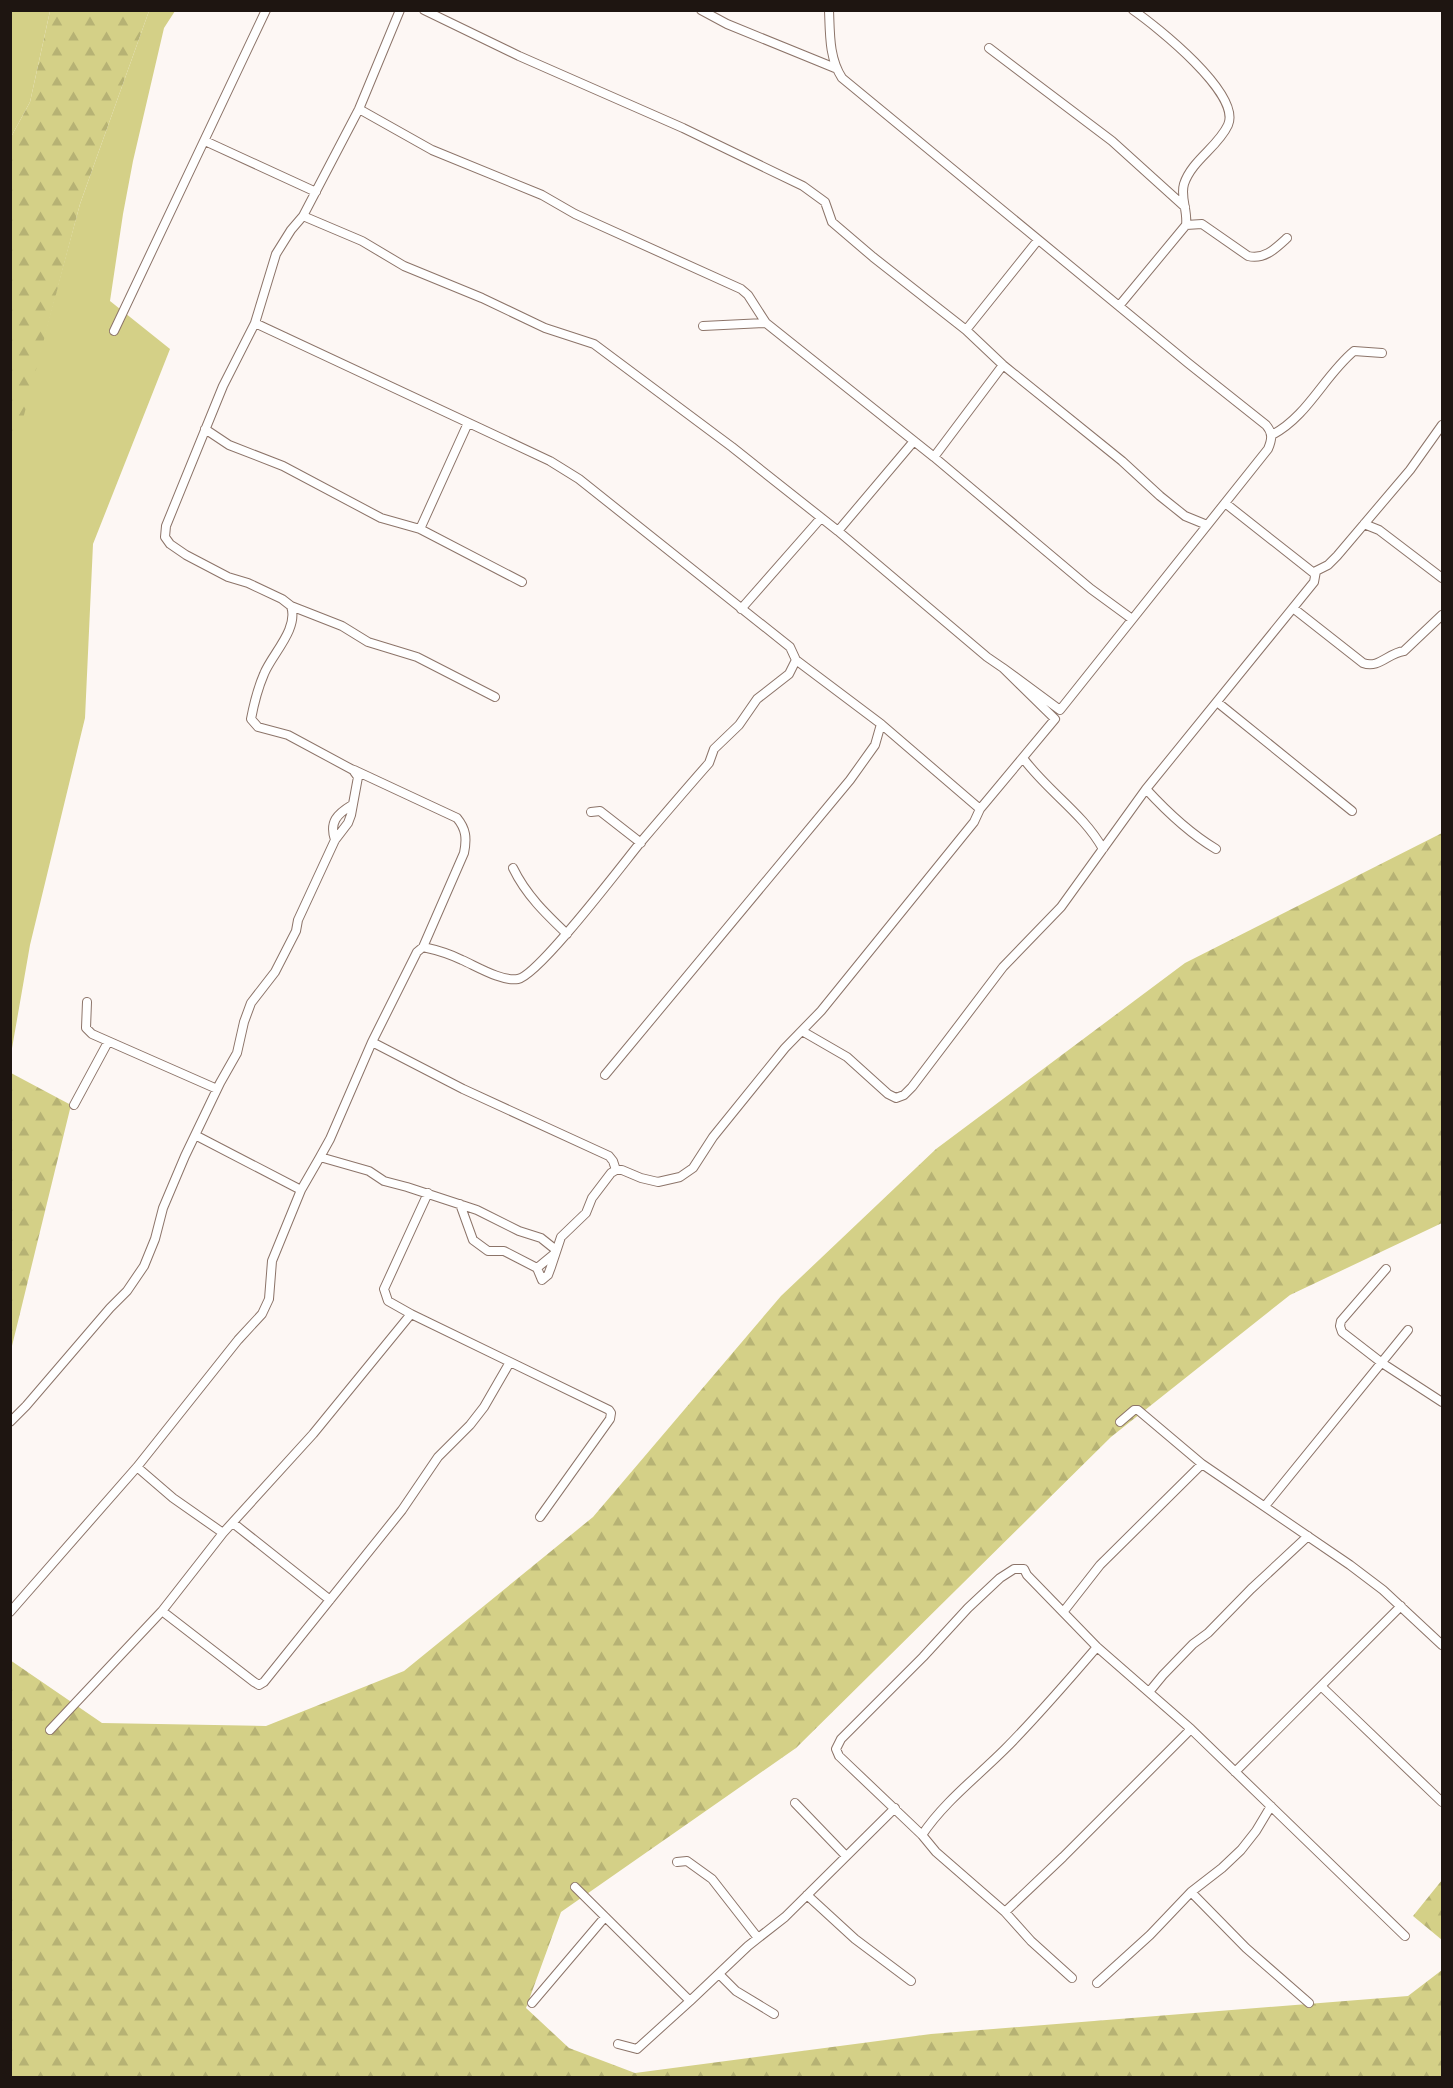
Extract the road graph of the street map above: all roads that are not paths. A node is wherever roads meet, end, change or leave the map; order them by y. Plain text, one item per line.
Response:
1 (266, 10) edge
2 (400, 10) edge
3 (424, 10) edge
4 (700, 10) edge
5 (829, 10) edge
6 (1132, 10) edge
7 (988, 48) dead end
8 (835, 68) junction
9 (359, 109) junction
10 (205, 141) junction
11 (316, 192) junction
12 (1186, 208) junction
13 (303, 216) junction
14 (1186, 225) junction
15 (1287, 238) dead end
16 (1038, 240) junction
17 (1119, 306) junction
18 (255, 323) junction
19 (766, 323) junction
20 (703, 326) dead end
21 (966, 330) junction
22 (114, 331) dead end
23 (1382, 353) dead end
24 (1003, 365) junction
25 (468, 423) junction
26 (1443, 425) edge
27 (205, 429) junction
28 (1272, 435) junction
29 (1439, 435) edge
30 (914, 441) junction
31 (934, 457) junction
32 (1225, 502) junction
33 (821, 518) junction
34 (1364, 524) junction
35 (1207, 525) junction
36 (420, 529) junction
37 (838, 531) junction
38 (1315, 574) junction
39 (1442, 575) edge
40 (522, 582) dead end
41 (291, 606) junction
42 (1293, 608) junction
43 (741, 609) junction
44 (1443, 615) edge
45 (1132, 619) junction
46 (795, 660) junction
47 (1003, 668) junction
48 (495, 697) dead end
49 (1217, 702) junction
50 (881, 724) junction
51 (1023, 758) junction
52 (353, 770) junction
53 (1146, 789) junction
54 (352, 805) junction
55 (980, 809) junction
56 (1352, 811) dead end
57 (591, 812) dead end
58 (334, 840) junction
59 (641, 843) junction
60 (1103, 849) junction
61 (1216, 849) dead end
62 (513, 868) dead end
63 (567, 934) junction
64 (423, 946) junction
65 (87, 1002) dead end
66 (802, 1031) junction
67 (108, 1042) junction
68 (372, 1042) junction
69 (605, 1075) dead end
70 (217, 1089) junction
71 (74, 1105) dead end
72 (195, 1136) junction
73 (320, 1157) junction
74 (616, 1170) junction
75 (302, 1190) junction
76 (428, 1193) junction
77 (460, 1204) junction
78 (561, 1237) junction
79 (541, 1238) junction
80 (555, 1252) junction
81 (537, 1268) junction
82 (1386, 1269) dead end
83 (411, 1314) junction
84 (1407, 1330) dead end
85 (510, 1362) junction
86 (1382, 1363) junction
87 (1443, 1402) edge
88 (10, 1422) edge
89 (1120, 1422) dead end
90 (1202, 1464) junction
91 (137, 1467) junction
92 (1265, 1506) junction
93 (540, 1517) dead end
94 (233, 1523) junction
95 (223, 1533) junction
96 (1308, 1536) junction
97 (330, 1600) junction
98 (1401, 1606) junction
99 (162, 1611) junction
100 (1064, 1611) junction
101 (10, 1612) edge
102 (1443, 1645) edge
103 (1097, 1647) junction
104 (1322, 1687) junction
105 (1149, 1692) junction
106 (1191, 1729) junction
107 (50, 1730) dead end
108 (1235, 1772) junction
109 (1443, 1802) edge
110 (795, 1803) dead end
111 (1271, 1806) junction
112 (895, 1808) junction
113 (922, 1834) junction
114 (846, 1856) junction
115 (677, 1862) dead end
116 (575, 1887) dead end
117 (1191, 1892) junction
118 (807, 1895) junction
119 (1005, 1912) junction
120 (605, 1917) junction
121 (1405, 1936) dead end
122 (758, 1938) junction
123 (719, 1974) junction
124 (1072, 1978) dead end
125 (911, 1981) dead end
126 (1097, 1983) dead end
127 (690, 2001) junction
128 (532, 2003) dead end
129 (1309, 2003) dead end
130 (774, 2014) dead end
131 (618, 2044) dead end

1 - 10 street
2 - 9 street
3 - 21 street
4 - 8 street
5 - 8 street
6 - 12 street
7 - 12 street
8 - 16 street
9 - 11 street
9 - 19 street
10 - 11 street
10 - 22 street
11 - 13 street
12 - 14 street
13 - 18 street
13 - 33 street
14 - 15 street
14 - 17 street
16 - 17 street
16 - 21 street
17 - 28 street
18 - 25 street
18 - 27 street
19 - 20 street
19 - 30 street
21 - 24 street
23 - 28 street
24 - 31 street
24 - 35 street
25 - 36 street
25 - 43 street
26 - 29 street
27 - 36 street
27 - 41 street
28 - 32 street
29 - 34 street
30 - 31 street
30 - 37 street
31 - 45 street
32 - 35 street
32 - 38 street
33 - 37 street
33 - 43 street
34 - 38 street
34 - 39 street
35 - 45 street
36 - 40 street
37 - 47 street
38 - 42 street
41 - 48 street
41 - 52 street
42 - 44 street
42 - 49 street
43 - 46 street
45 - 47 street
46 - 50 street
46 - 59 street
47 - 51 street
49 - 53 street
49 - 56 street
50 - 55 street
50 - 69 street
51 - 55 street
51 - 60 street
52 - 54 street
52 - 64 street
53 - 60 street
53 - 61 street
54 - 58 street
54 - 58 street
55 - 66 street
57 - 59 street
58 - 70 street
59 - 63 street
60 - 66 street
62 - 63 street
63 - 64 street
64 - 68 street
65 - 67 street
66 - 74 street
67 - 70 street
67 - 71 street
68 - 73 street
68 - 74 street
70 - 72 street
72 - 75 street
72 - 88 street
73 - 75 street
73 - 76 street
74 - 78 street
75 - 91 street
76 - 77 street
76 - 83 street
77 - 79 street
77 - 81 street
78 - 79 street
78 - 80 street
79 - 80 street
80 - 81 street
80 - 81 street
82 - 86 street
83 - 85 street
83 - 94 street
84 - 86 street
85 - 93 street
85 - 97 street
86 - 87 street
86 - 92 street
89 - 90 street
90 - 92 street
90 - 100 street
91 - 95 street
91 - 101 street
92 - 96 street
94 - 95 street
94 - 97 street
95 - 99 street
96 - 98 street
96 - 105 street
97 - 99 street
98 - 102 street
98 - 104 street
99 - 107 street
100 - 103 street
100 - 112 street
103 - 105 street
103 - 113 street
104 - 108 street
104 - 109 street
105 - 106 street
106 - 108 street
106 - 119 street
108 - 111 street
110 - 114 street
111 - 117 street
111 - 121 street
112 - 113 street
112 - 114 street
113 - 119 street
114 - 118 street
115 - 122 street
116 - 120 street
117 - 126 street
117 - 129 street
118 - 122 street
118 - 125 street
119 - 124 street
120 - 127 street
120 - 128 street
122 - 123 street
123 - 127 street
123 - 130 street
127 - 131 street

